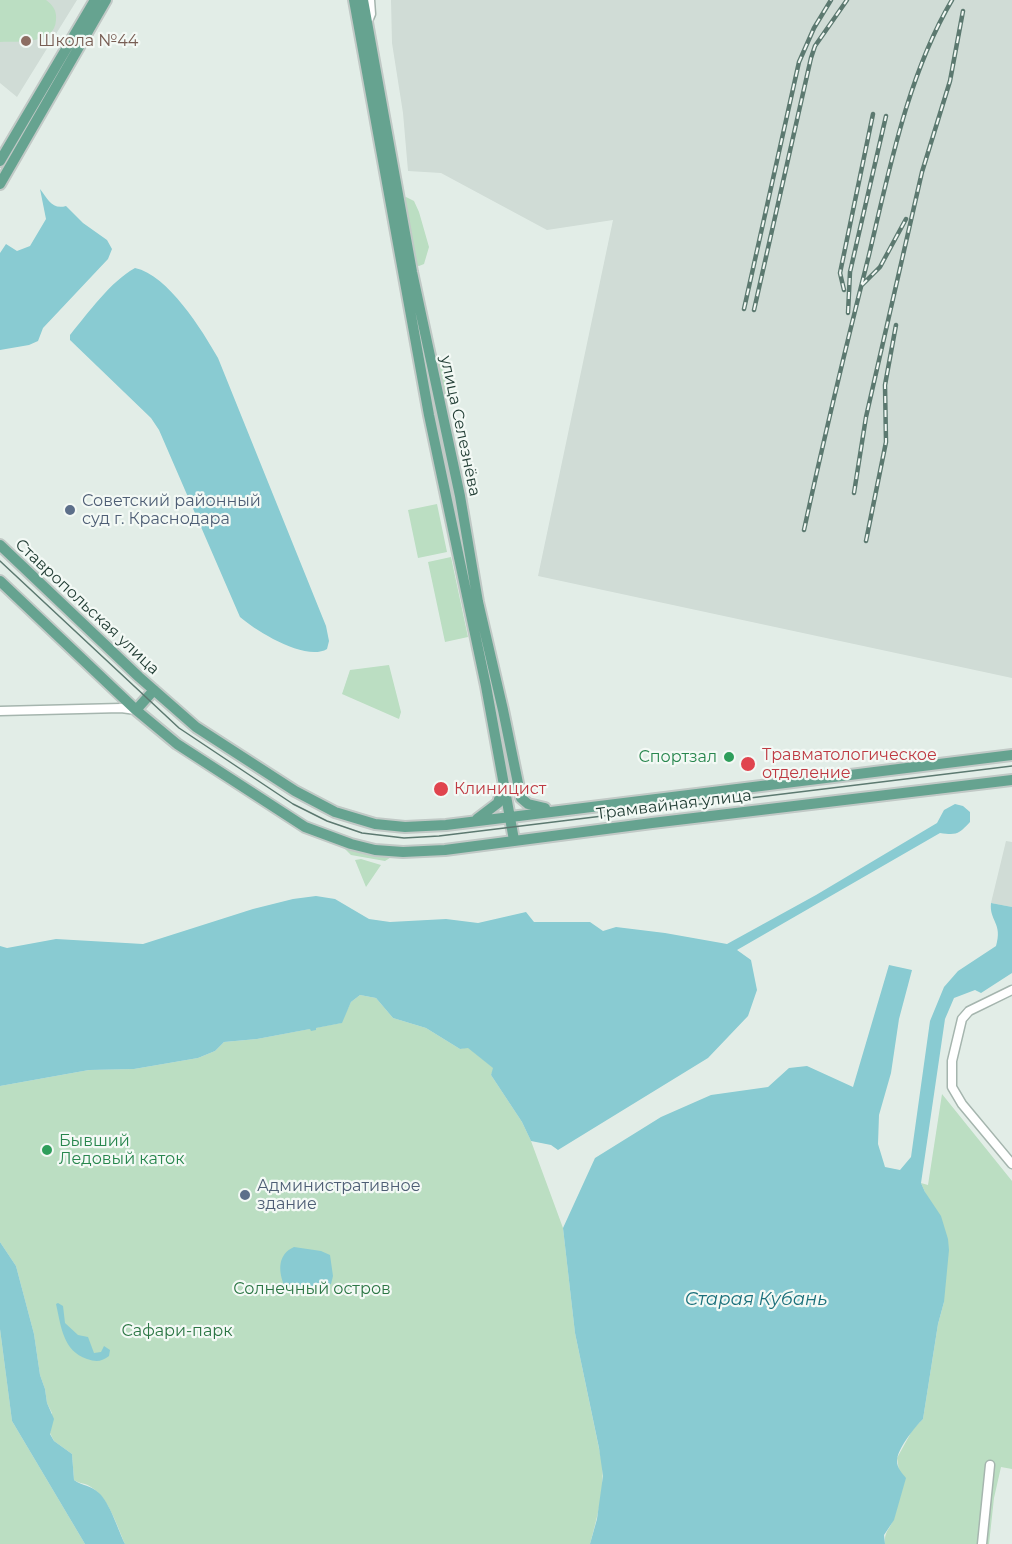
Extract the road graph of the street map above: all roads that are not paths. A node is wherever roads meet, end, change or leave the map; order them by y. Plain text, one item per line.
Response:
1 (95, 0) edge
2 (106, 0) edge
3 (354, 0) edge
4 (363, 0) edge
5 (370, 0) edge
6 (368, 20) junction
7 (361, 34) junction
8 (0, 161) edge
9 (0, 184) edge
10 (0, 545) edge
11 (0, 582) edge
12 (154, 690) junction
13 (136, 710) junction
14 (0, 711) edge
15 (1012, 754) edge
16 (1012, 780) edge
17 (504, 784) junction
18 (557, 810) junction
19 (509, 816) junction
20 (474, 821) junction
21 (375, 824) joint
22 (514, 840) junction
23 (1012, 990) edge
24 (1012, 1164) edge
25 (990, 1465) dead end
26 (982, 1544) edge

1 - 8 main road
2 - 9 main road
3 - 7 main road, улица Селезнёва
4 - 6 main road, улица Селезнёва
5 - 6 street, улица Селезнёва
6 - 7 street, улица Селезнёва
6 - 18 main road, улица Селезнёва
7 - 17 main road, улица Селезнёва
10 - 12 main road, Ставропольская улица
11 - 13 main road
12 - 13 main road, Ставропольская улица
12 - 21 main road, Ставропольская улица
13 - 14 street
13 - 22 main road, Трамвайная улица
15 - 18 main road, Трамвайная улица
16 - 22 main road, Трамвайная улица
17 - 19 main road, улица Селезнёва
17 - 20 main road
18 - 19 main road, Трамвайная улица
19 - 20 main road, Трамвайная улица
19 - 22 main road, улица Селезнёва
20 - 21 main road, Трамвайная улица
23 - 24 street
25 - 26 street

